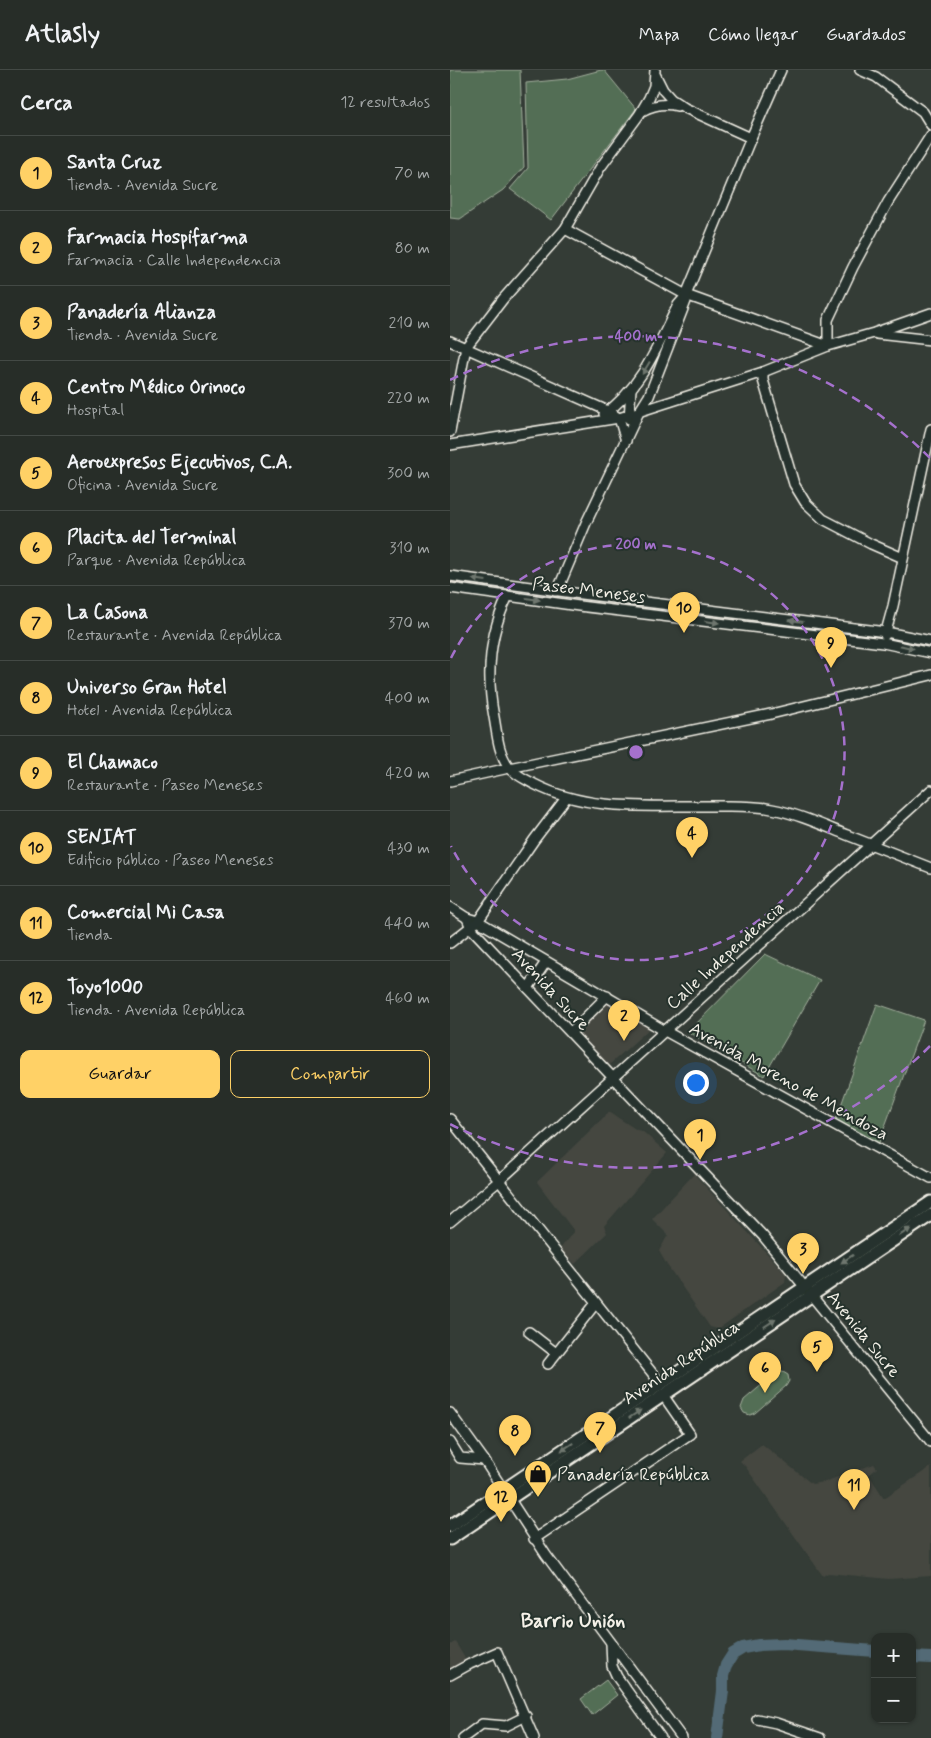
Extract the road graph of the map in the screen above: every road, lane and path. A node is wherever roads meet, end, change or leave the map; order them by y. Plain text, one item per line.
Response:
1 (781, 70) edge
2 (860, 70) edge
3 (655, 72) edge
4 (685, 108) junction
5 (640, 113) junction
6 (931, 125) edge
7 (931, 135) edge
8 (751, 138) junction
9 (565, 229) junction
10 (686, 295) junction
11 (931, 313) edge
12 (874, 333) junction
13 (450, 340) edge
14 (931, 340) edge
15 (828, 346) junction
16 (466, 347) junction
17 (763, 372) junction
18 (631, 389) junction
19 (649, 396) junction
20 (589, 402) junction
21 (608, 411) junction
22 (639, 412) junction
23 (630, 415) junction
24 (619, 418) junction
25 (591, 423) junction
26 (931, 429) edge
27 (450, 432) edge
28 (626, 442) junction
29 (450, 445) edge
30 (903, 558) junction
31 (450, 576) edge
32 (450, 588) edge
33 (555, 591) junction
34 (508, 596) junction
35 (886, 632) junction
36 (931, 641) edge
37 (883, 643) junction
38 (931, 653) edge
39 (931, 674) edge
40 (509, 768) junction
41 (450, 782) edge
42 (931, 790) edge
43 (566, 798) junction
44 (871, 844) junction
45 (931, 868) edge
46 (450, 907) edge
47 (474, 924) junction
48 (450, 943) edge
49 (546, 962) junction
50 (528, 988) junction
51 (607, 996) junction
52 (665, 1031) junction
53 (571, 1032) junction
54 (612, 1078) junction
55 (450, 1119) edge
56 (931, 1178) edge
57 (500, 1180) junction
58 (931, 1202) edge
59 (931, 1215) edge
60 (450, 1222) edge
61 (808, 1291) junction
62 (596, 1304) junction
63 (529, 1332) dead end
64 (556, 1353) junction
65 (548, 1364) dead end
66 (662, 1390) junction
67 (450, 1413) edge
68 (450, 1442) edge
69 (931, 1442) edge
70 (484, 1460) junction
71 (506, 1495) junction
72 (450, 1526) edge
73 (450, 1539) edge
74 (534, 1539) junction
75 (611, 1642) junction
76 (450, 1675) edge
77 (526, 1716) junction
78 (757, 1719) dead end
79 (463, 1738) edge
80 (534, 1738) edge
81 (661, 1738) edge
82 (682, 1738) edge
83 (820, 1738) edge

1 - 8 street
2 - 6 street
3 - 4 street
3 - 5 street
4 - 5 street
4 - 8 street
5 - 9 street
7 - 15 street
8 - 10 street
9 - 10 street
9 - 16 street
10 - 15 street
10 -> 18 street
10 - 19 street
11 - 12 street
12 - 14 street
12 - 15 street
13 - 16 street
15 - 17 street
16 - 20 street
16 - 27 street
17 - 22 street
17 - 30 street
18 - 19 street
18 - 21 street
18 - 23 street
19 - 22 street
20 - 21 street
20 - 25 street
21 - 24 street
21 - 25 street
22 - 23 street
22 - 28 street
23 - 24 street
23 - 28 street
24 - 25 street
24 - 28 street
25 - 29 street
26 - 30 street
28 - 33 street
30 - 35 street
33 -> 31 street, Paseo Meneses
32 - 34 street, Paseo Meneses
35 -> 33 street, Paseo Meneses
34 -> 37 street, Paseo Meneses
34 - 40 street
35 - 36 street, Paseo Meneses
35 - 37 street
37 -> 38 street, Paseo Meneses
39 - 40 street
40 - 41 street
40 - 43 street
42 - 44 street, Calle Independencia
43 - 44 street
43 - 47 street
44 - 45 street
44 - 52 street, Calle Independencia
46 - 47 street, Avenida Moreno de Mendoza
47 - 48 street
47 - 49 street, Avenida Moreno de Mendoza
47 - 50 street, Avenida Sucre
49 - 50 street
49 - 51 street, Avenida Moreno de Mendoza
50 - 53 street, Avenida Sucre
51 - 52 street, Avenida Moreno de Mendoza
51 - 53 street
52 - 54 street, Calle Independencia
52 - 56 street, Avenida Moreno de Mendoza
53 - 54 street, Avenida Sucre
54 - 57 street, Calle Independencia
54 - 61 street, Avenida Sucre
55 - 57 street
57 - 60 street, Calle Independencia
57 - 62 street
58 -> 61 main road, Avenida República
61 -> 59 main road, Avenida República
61 - 66 main road, Avenida República
61 - 69 street, Avenida Sucre
62 - 64 street
62 - 66 street
63 - 64 street
64 - 65 street
66 - 71 main road, Avenida República
66 - 74 street
67 - 70 street
68 - 70 street
70 - 71 street
71 - 72 main road, Avenida República
71 - 73 main road, Avenida República
71 - 74 street
74 - 75 street
75 - 81 street
75 - 82 street
76 - 77 street
77 - 79 street
77 - 80 street
78 - 83 street

